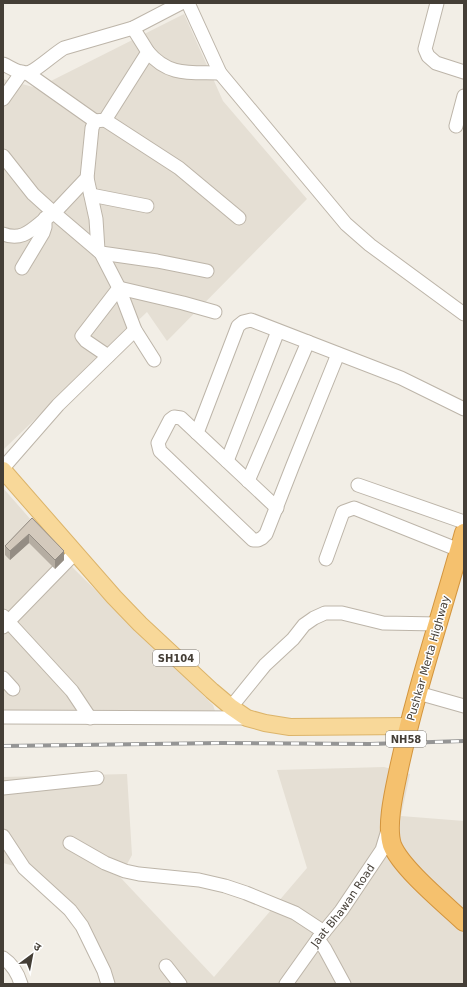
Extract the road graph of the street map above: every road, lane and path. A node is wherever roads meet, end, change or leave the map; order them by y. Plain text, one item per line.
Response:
1 (181, 3) edge
2 (188, 3) edge
3 (437, 3) edge
4 (133, 28) junction
5 (148, 52) junction
6 (3, 64) edge
7 (24, 72) junction
8 (220, 72) junction
9 (464, 72) edge
10 (464, 96) edge
11 (3, 99) edge
12 (100, 120) junction
13 (456, 126) dead end
14 (3, 156) edge
15 (87, 178) junction
16 (91, 195) junction
17 (147, 206) dead end
18 (49, 216) junction
19 (239, 218) dead end
20 (3, 234) edge
21 (100, 252) junction
22 (22, 268) dead end
23 (208, 271) dead end
24 (119, 288) junction
25 (214, 312) dead end
26 (464, 314) edge
27 (135, 330) junction
28 (278, 331) junction
29 (308, 342) junction
30 (338, 354) junction
31 (108, 356) junction
32 (154, 360) dead end
33 (464, 409) edge
34 (198, 433) junction
35 (227, 461) junction
36 (5, 475) edge
37 (248, 481) junction
38 (358, 485) dead end
39 (277, 508) junction
40 (464, 522) edge
41 (462, 541) edge
42 (75, 553) junction
43 (326, 559) dead end
44 (5, 622) edge
45 (438, 624) junction
46 (3, 678) edge
47 (13, 689) dead end
48 (418, 692) junction
49 (464, 706) edge
50 (232, 707) junction
51 (3, 717) edge
52 (90, 718) junction
53 (247, 718) junction
54 (409, 726) junction
55 (97, 778) dead end
56 (3, 788) edge
57 (390, 823) junction
58 (3, 836) edge
59 (70, 843) dead end
60 (464, 922) edge
61 (321, 935) junction
62 (3, 958) edge
63 (166, 966) dead end
64 (21, 984) edge
65 (108, 984) edge
66 (180, 984) edge
67 (286, 984) edge
68 (344, 984) edge

1 - 4 street
2 - 8 street
3 - 9 street
4 - 5 street
4 - 7 street
5 - 8 street
5 - 12 street
6 - 7 street
7 - 11 street
7 - 12 street
8 - 26 street
10 - 13 street
12 - 15 street
12 - 19 street
14 - 18 street
15 - 16 street
15 - 18 street
16 - 17 street
16 - 21 street
18 - 20 street
18 - 21 street
18 - 22 street
21 - 23 street
21 - 24 street
24 - 25 street
24 - 27 street
24 - 31 street
27 - 31 street
27 - 32 street
28 - 29 street
28 - 34 street
28 - 35 street
29 - 30 street
29 - 37 street
30 - 33 street
30 - 39 street
31 - 36 street
34 - 35 street
34 - 39 street
35 - 37 street
36 - 42 main road, SH104
37 - 39 street
38 - 40 street
41 - 43 street
41 - 45 highway, Pushkar Merta Highway / NH58
42 - 44 street
42 - 50 main road, SH104
44 - 52 street
45 - 48 highway, Pushkar Merta Highway / NH58
45 - 50 street
46 - 47 street
48 - 49 street
48 - 54 highway, Pushkar Merta Highway / NH58
50 - 53 main road, SH104
51 - 52 street
52 - 53 street
53 - 54 main road, SH104
54 - 57 highway, Pushkar Merta Highway / NH58
55 - 56 street
57 - 60 highway, Pushkar Merta Highway / NH58
57 - 61 street, Jaat Bhawan Road
58 - 65 street
59 - 61 street
61 - 67 street, Jaat Bhawan Road
61 - 68 street
62 - 64 street
63 - 66 street

